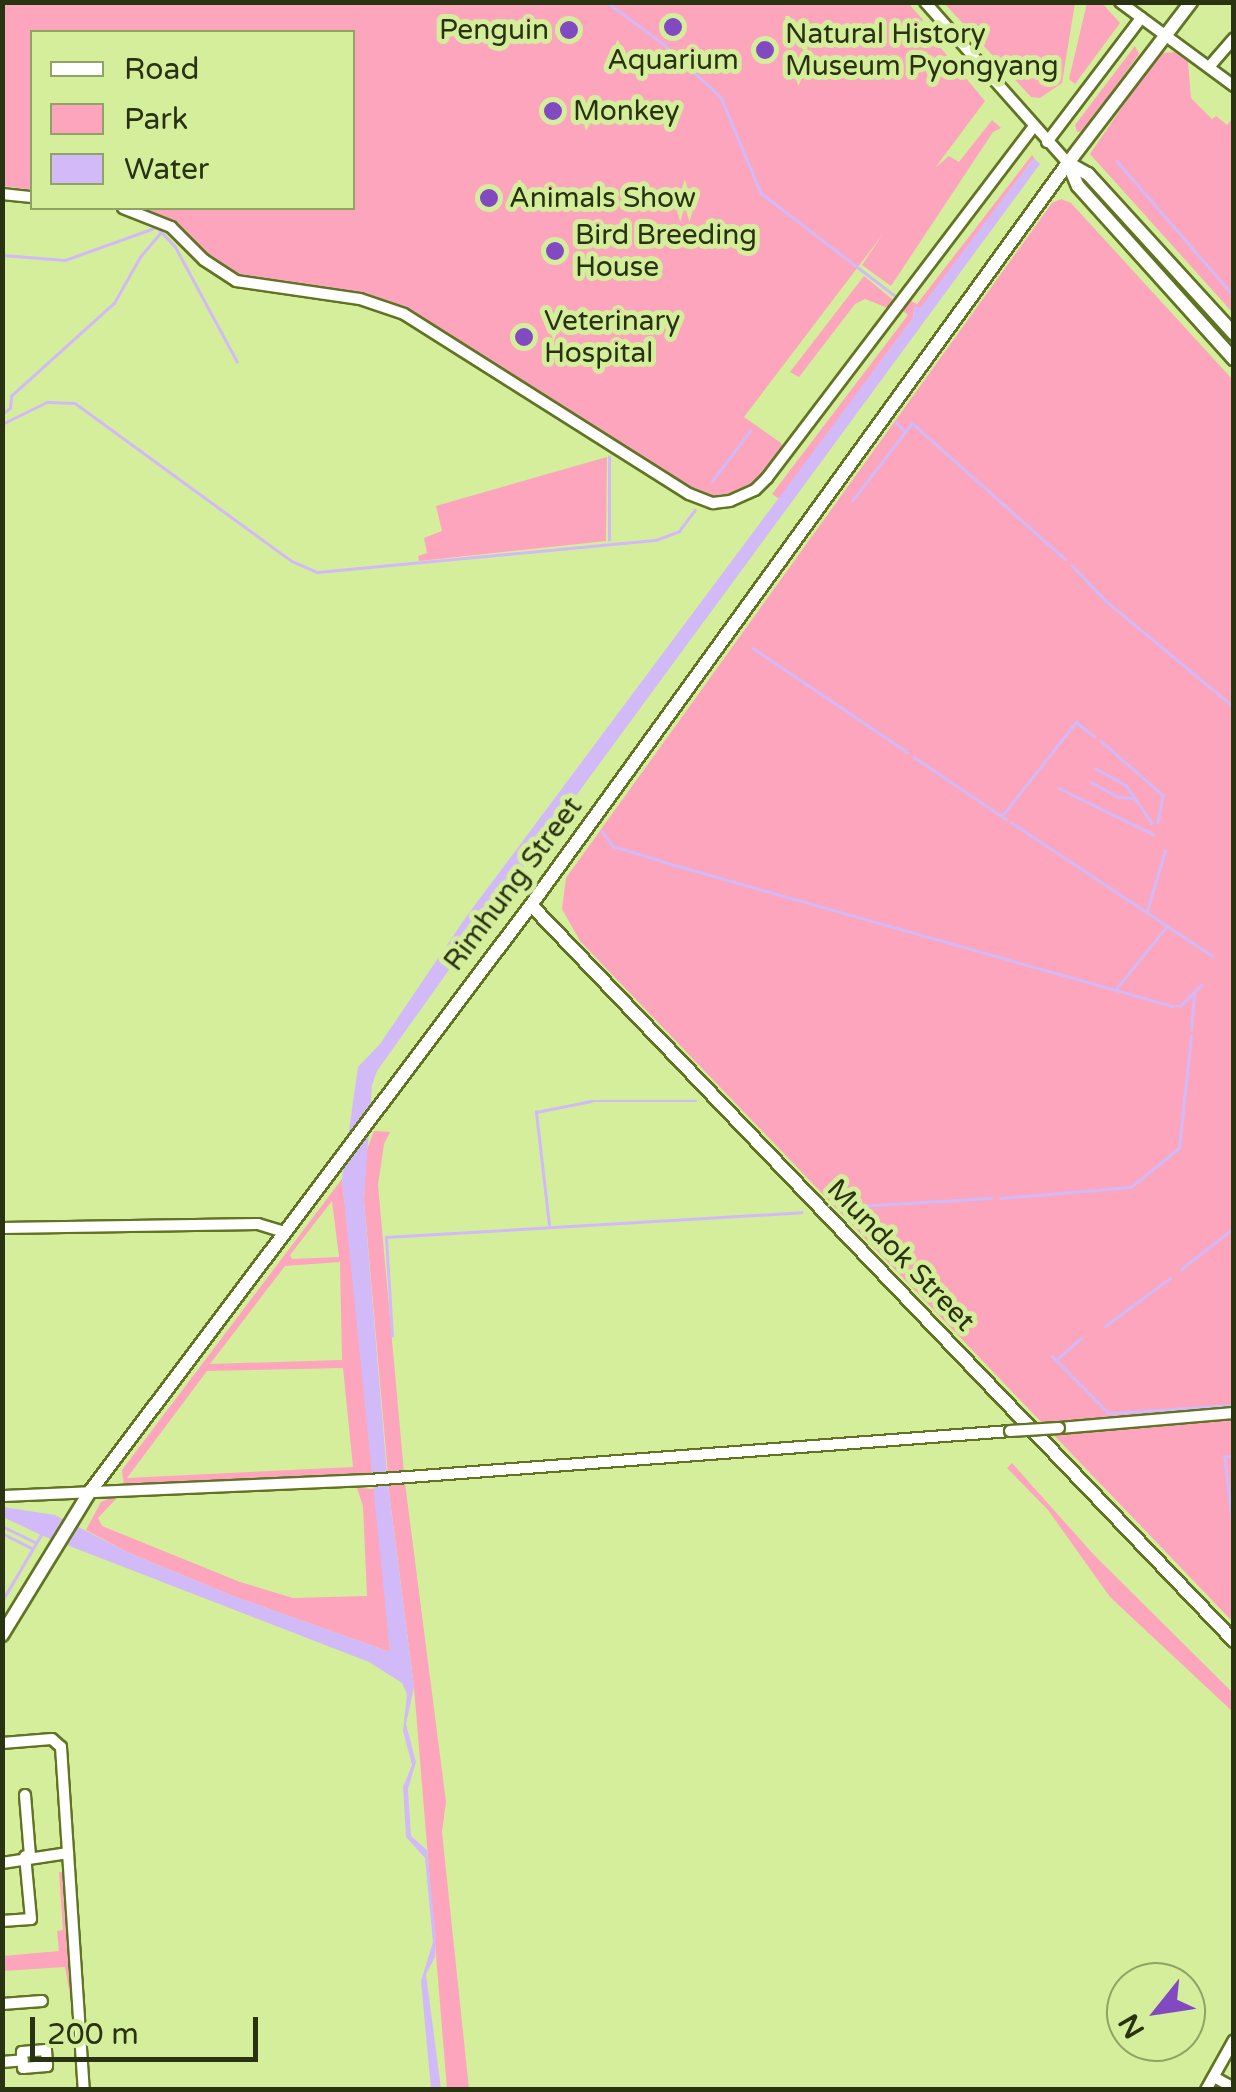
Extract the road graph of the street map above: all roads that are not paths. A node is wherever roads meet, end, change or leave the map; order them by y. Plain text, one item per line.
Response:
1 (925, 2) edge
2 (1120, 2) edge
3 (1188, 6) edge
4 (1141, 18) junction
5 (1164, 34) junction
6 (1231, 40) edge
7 (1209, 66) junction
8 (1234, 86) edge
9 (1033, 128) junction
10 (1047, 142) junction
11 (1068, 164) junction
12 (2, 194) edge
13 (30, 197) edge
14 (128, 210) edge
15 (1234, 334) edge
16 (1234, 359) edge
17 (531, 905) junction
18 (2, 1228) edge
19 (284, 1232) junction
20 (1234, 1413) edge
21 (89, 1493) junction
22 (2, 1496) edge
23 (2, 1635) edge
24 (1234, 1641) edge
25 (2, 1743) edge
26 (25, 1795) dead end
27 (68, 1852) junction
28 (27, 1856) junction
29 (2, 1862) edge
30 (2, 1921) edge
31 (42, 2001) dead end
32 (2, 2004) edge
33 (1234, 2040) edge
34 (23, 2060) dead end
35 (2, 2062) edge
36 (1214, 2077) junction
37 (1234, 2088) edge
38 (84, 2090) edge
39 (1206, 2090) edge

1 - 9 street
2 - 4 street
3 - 5 main road, Rimhung Street
4 - 5 street
4 - 10 street
5 - 7 street
5 - 11 main road, Rimhung Street
6 - 7 street
7 - 8 street
9 - 10 street
9 - 14 street
10 - 11 street
11 - 15 main road
11 - 16 main road
11 - 17 main road, Rimhung Street
12 - 13 street
17 - 19 main road, Rimhung Street
17 - 24 main road, Mundok Street
18 - 19 street
19 - 21 main road, Rimhung Street
20 - 21 street, bridge
21 - 22 street
21 - 23 main road, Rimhung Street
25 - 27 street
26 - 28 street
27 - 28 street
27 - 38 street
28 - 29 street
28 - 30 street
31 - 32 street
33 - 36 street
34 - 35 street
36 - 37 street
36 - 39 street

